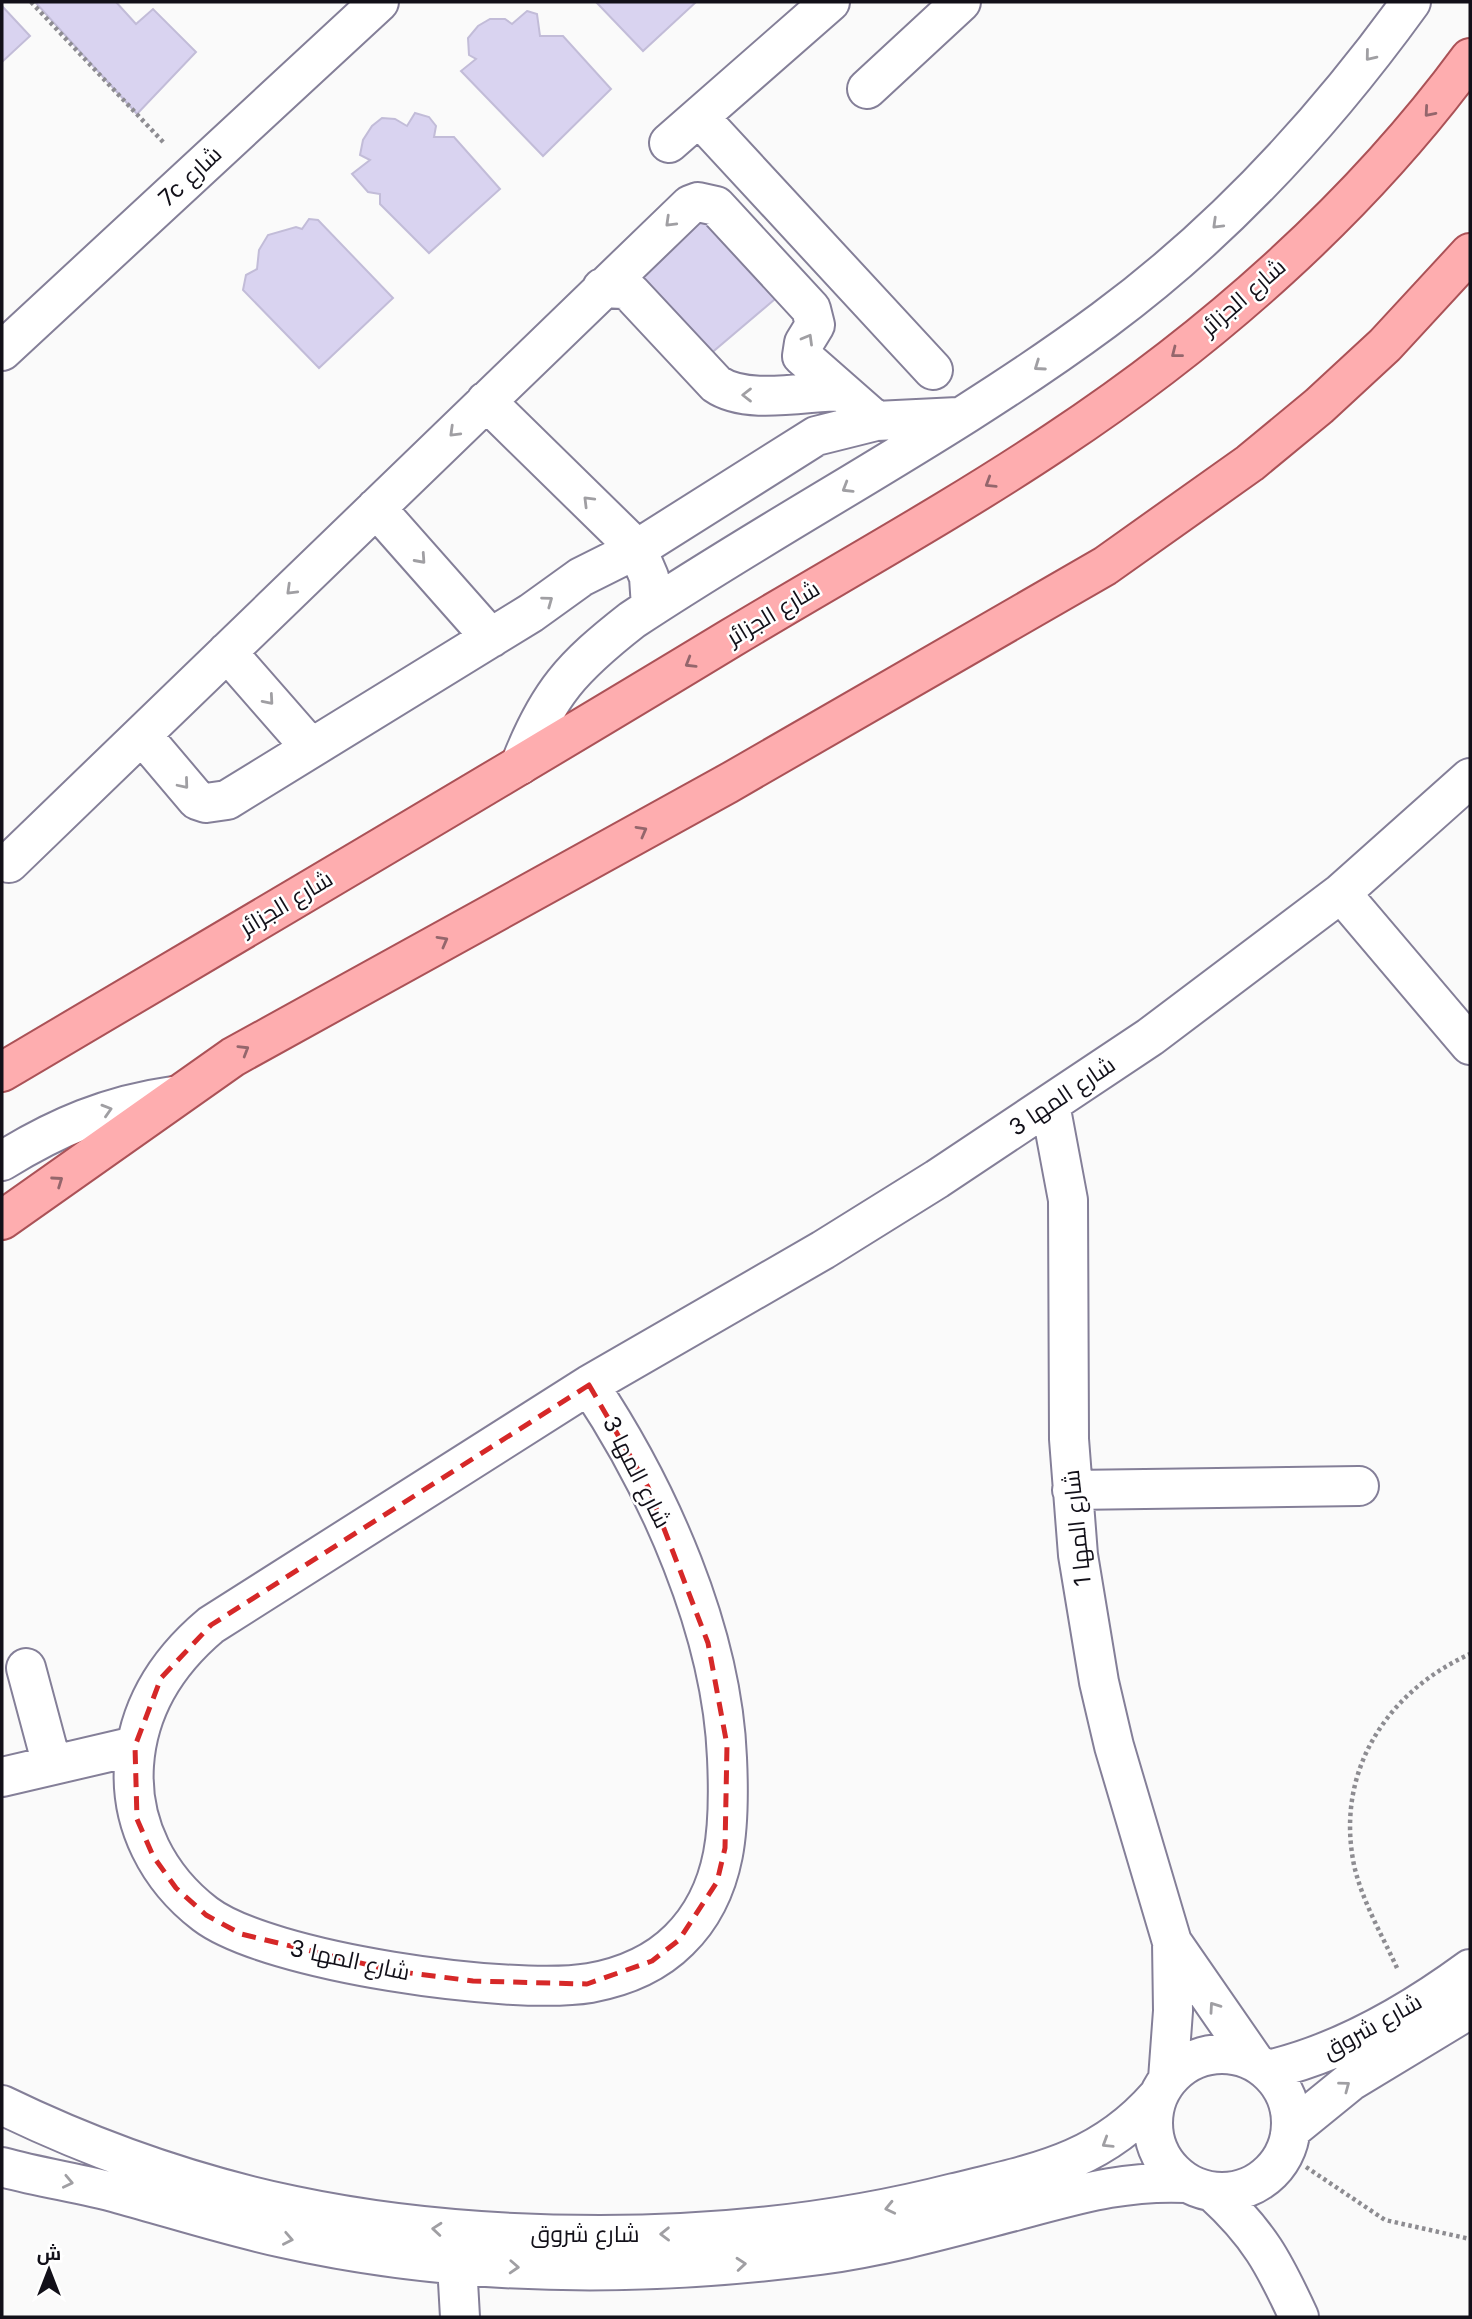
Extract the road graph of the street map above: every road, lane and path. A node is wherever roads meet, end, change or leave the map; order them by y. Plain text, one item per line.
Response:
1 (31, 2) edge
2 (379, 2) edge
3 (830, 2) edge
4 (961, 2) edge
5 (1411, 2) edge
6 (1470, 58) edge
7 (867, 89) dead end
8 (699, 117) junction
9 (669, 143) dead end
10 (193, 174) junction
11 (1470, 253) edge
12 (602, 288) junction
13 (2, 351) edge
14 (933, 370) dead end
15 (486, 401) junction
16 (856, 404) junction
17 (960, 417) junction
18 (376, 508) junction
19 (628, 540) junction
20 (651, 607) junction
21 (491, 638) junction
22 (227, 652) junction
23 (142, 735) junction
24 (312, 748) junction
25 (520, 765) junction
26 (1470, 778) edge
27 (9, 863) dead end
28 (1341, 893) junction
29 (1470, 1045) edge
30 (2, 1072) edge
31 (173, 1096) junction
32 (1050, 1104) junction
33 (2, 1161) edge
34 (2, 1220) edge
35 (589, 1385) junction
36 (1359, 1486) dead end
37 (1072, 1490) junction
38 (1470, 1654) edge
39 (26, 1668) dead end
40 (135, 1746) junction
41 (52, 1765) junction
42 (2, 1777) edge
43 (1172, 1942) junction
44 (1470, 1969) edge
45 (1415, 2004) junction
46 (1470, 2009) edge
47 (1262, 2066) junction
48 (1163, 2088) junction
49 (2, 2105) edge
50 (1283, 2151) junction
51 (2, 2167) edge
52 (1200, 2188) junction
53 (1470, 2239) edge
54 (457, 2264) junction
55 (1276, 2266) junction
56 (460, 2317) edge
57 (1300, 2317) edge

1 - 10 path
2 - 10 street, 7c شارع
3 - 8 street
4 - 7 street
5 -> 17 street
6 -> 25 main road, شارع الجزائر
8 - 9 street
8 - 14 street
10 - 13 street, 7c شارع
31 -> 11 main road
12 - 15 street
16 -> 12 street
16 -> 12 street
15 -> 18 street
19 -> 15 street
16 - 17 street
16 - 19 street
17 -> 20 street
18 -> 21 street
18 -> 22 street
19 - 20 street
21 -> 19 street
20 - 25 street
21 - 24 street
22 - 23 street
22 -> 24 street
23 -> 24 street
23 - 27 street
25 - 30 main road, شارع الجزائر
26 - 28 street, شارع المها 3
28 - 29 street
28 - 32 street, شارع المها 3
33 -> 31 street
34 -> 31 main road
32 - 35 street, شارع المها 3
32 - 37 street, شارع المها 1
35 - 40 street, شارع المها 3
35 - 40 street, شارع المها 3
36 - 37 street
37 - 43 street, شارع المها 1
38 - 45 path
39 - 41 street
40 - 41 street
41 - 42 street
47 -> 43 street, شارع المها 1
43 - 48 street, شارع المها 1
44 - 45 street, شارع شروق
45 - 47 street, شارع شروق
50 -> 46 street, شارع شروق
47 - 48 street
47 - 50 street
48 -> 49 street, شارع شروق
48 - 52 street
50 - 52 street
50 - 53 path
50 - 55 street
51 -> 54 street, شارع شروق
54 -> 52 street, شارع شروق
52 - 55 street
54 - 56 street
55 - 57 street

